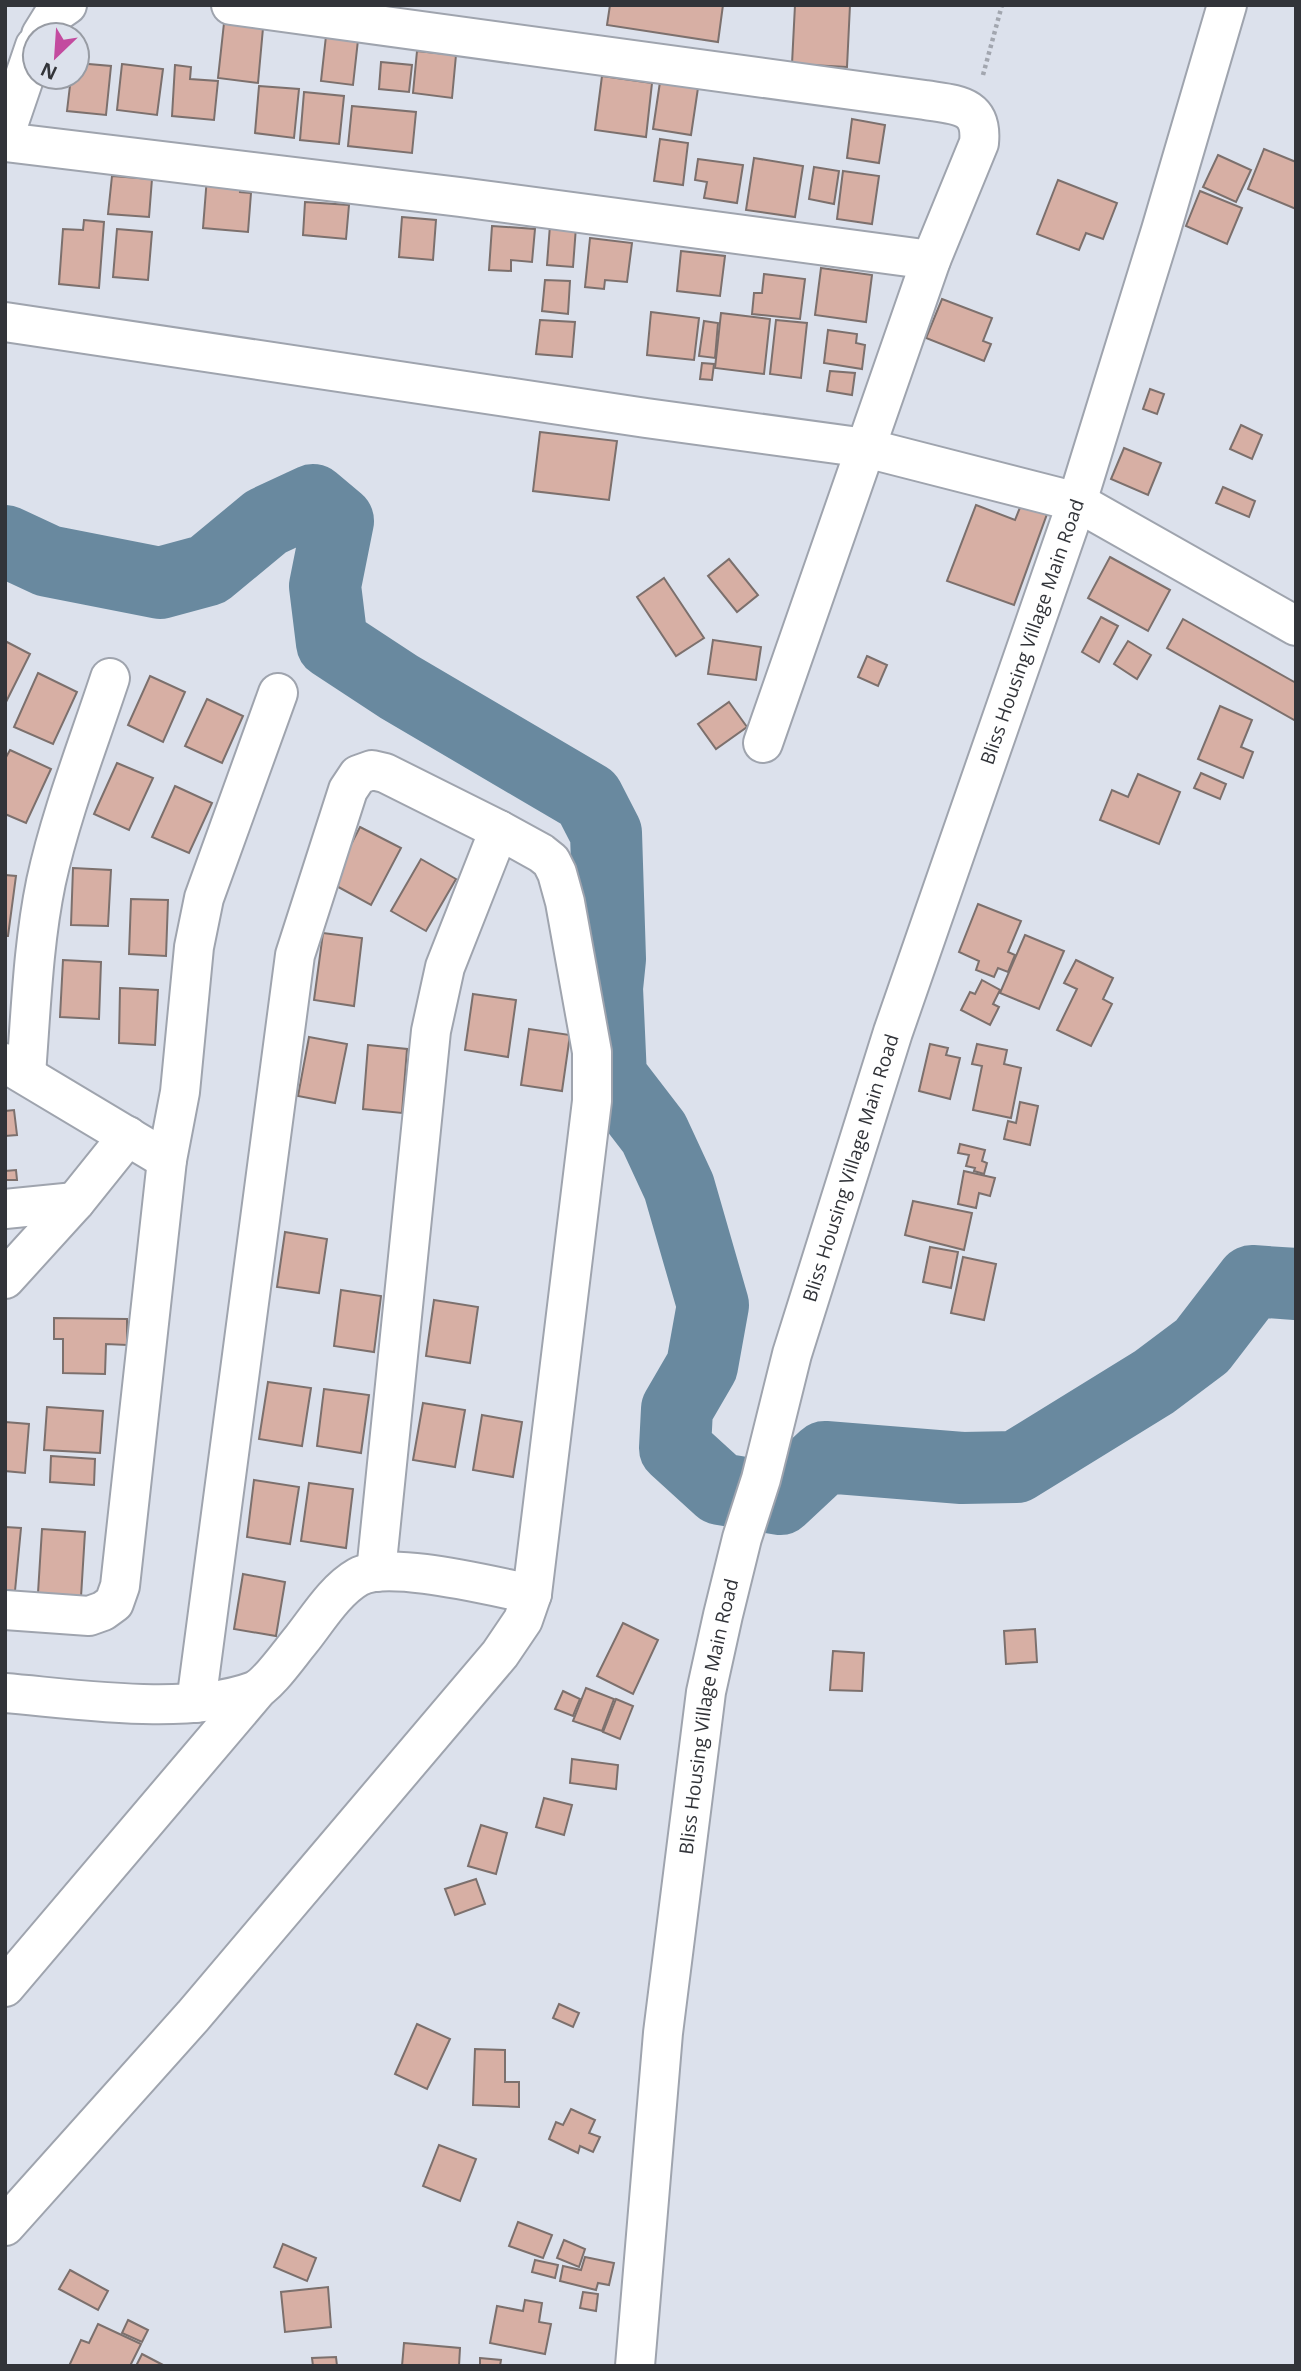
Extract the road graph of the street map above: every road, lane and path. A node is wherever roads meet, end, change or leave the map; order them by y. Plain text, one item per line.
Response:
1 (67, 5) edge
2 (231, 5) edge
3 (1002, 5) edge
4 (1227, 5) edge
5 (50, 21) edge
6 (21, 87) edge
7 (972, 113) junction
8 (5, 134) edge
9 (5, 142) edge
10 (931, 260) junction
11 (5, 322) edge
12 (866, 448) junction
13 (1077, 502) junction
14 (1296, 626) edge
15 (110, 678) dead end
16 (278, 693) dead end
17 (763, 743) dead end
18 (499, 830) junction
19 (16, 1068) edge
20 (128, 1136) junction
21 (167, 1160) junction
22 (75, 1202) junction
23 (5, 1209) edge
24 (5, 1279) edge
25 (376, 1572) junction
26 (531, 1594) junction
27 (5, 1610) edge
28 (258, 1689) junction
29 (5, 1693) edge
30 (197, 1703) junction
31 (5, 1987) edge
32 (5, 2226) edge
33 (635, 2366) edge

1 - 5 street
2 - 7 street
3 - 7 path
4 - 13 street, Bliss Housing Village Main Road
6 - 8 street
7 - 10 street
9 - 10 street
10 - 12 street
11 - 12 street
12 - 13 street
12 - 17 street
13 - 14 street
13 - 33 street, Bliss Housing Village Main Road
15 - 19 street
16 - 21 street
18 - 25 street
18 - 26 street
18 - 30 street
19 - 20 street
20 - 21 street
20 - 22 street
21 - 27 street
22 - 23 street
22 - 24 street
25 - 26 street
25 - 28 street
26 - 32 street
28 - 30 street
28 - 31 street
29 - 30 street

